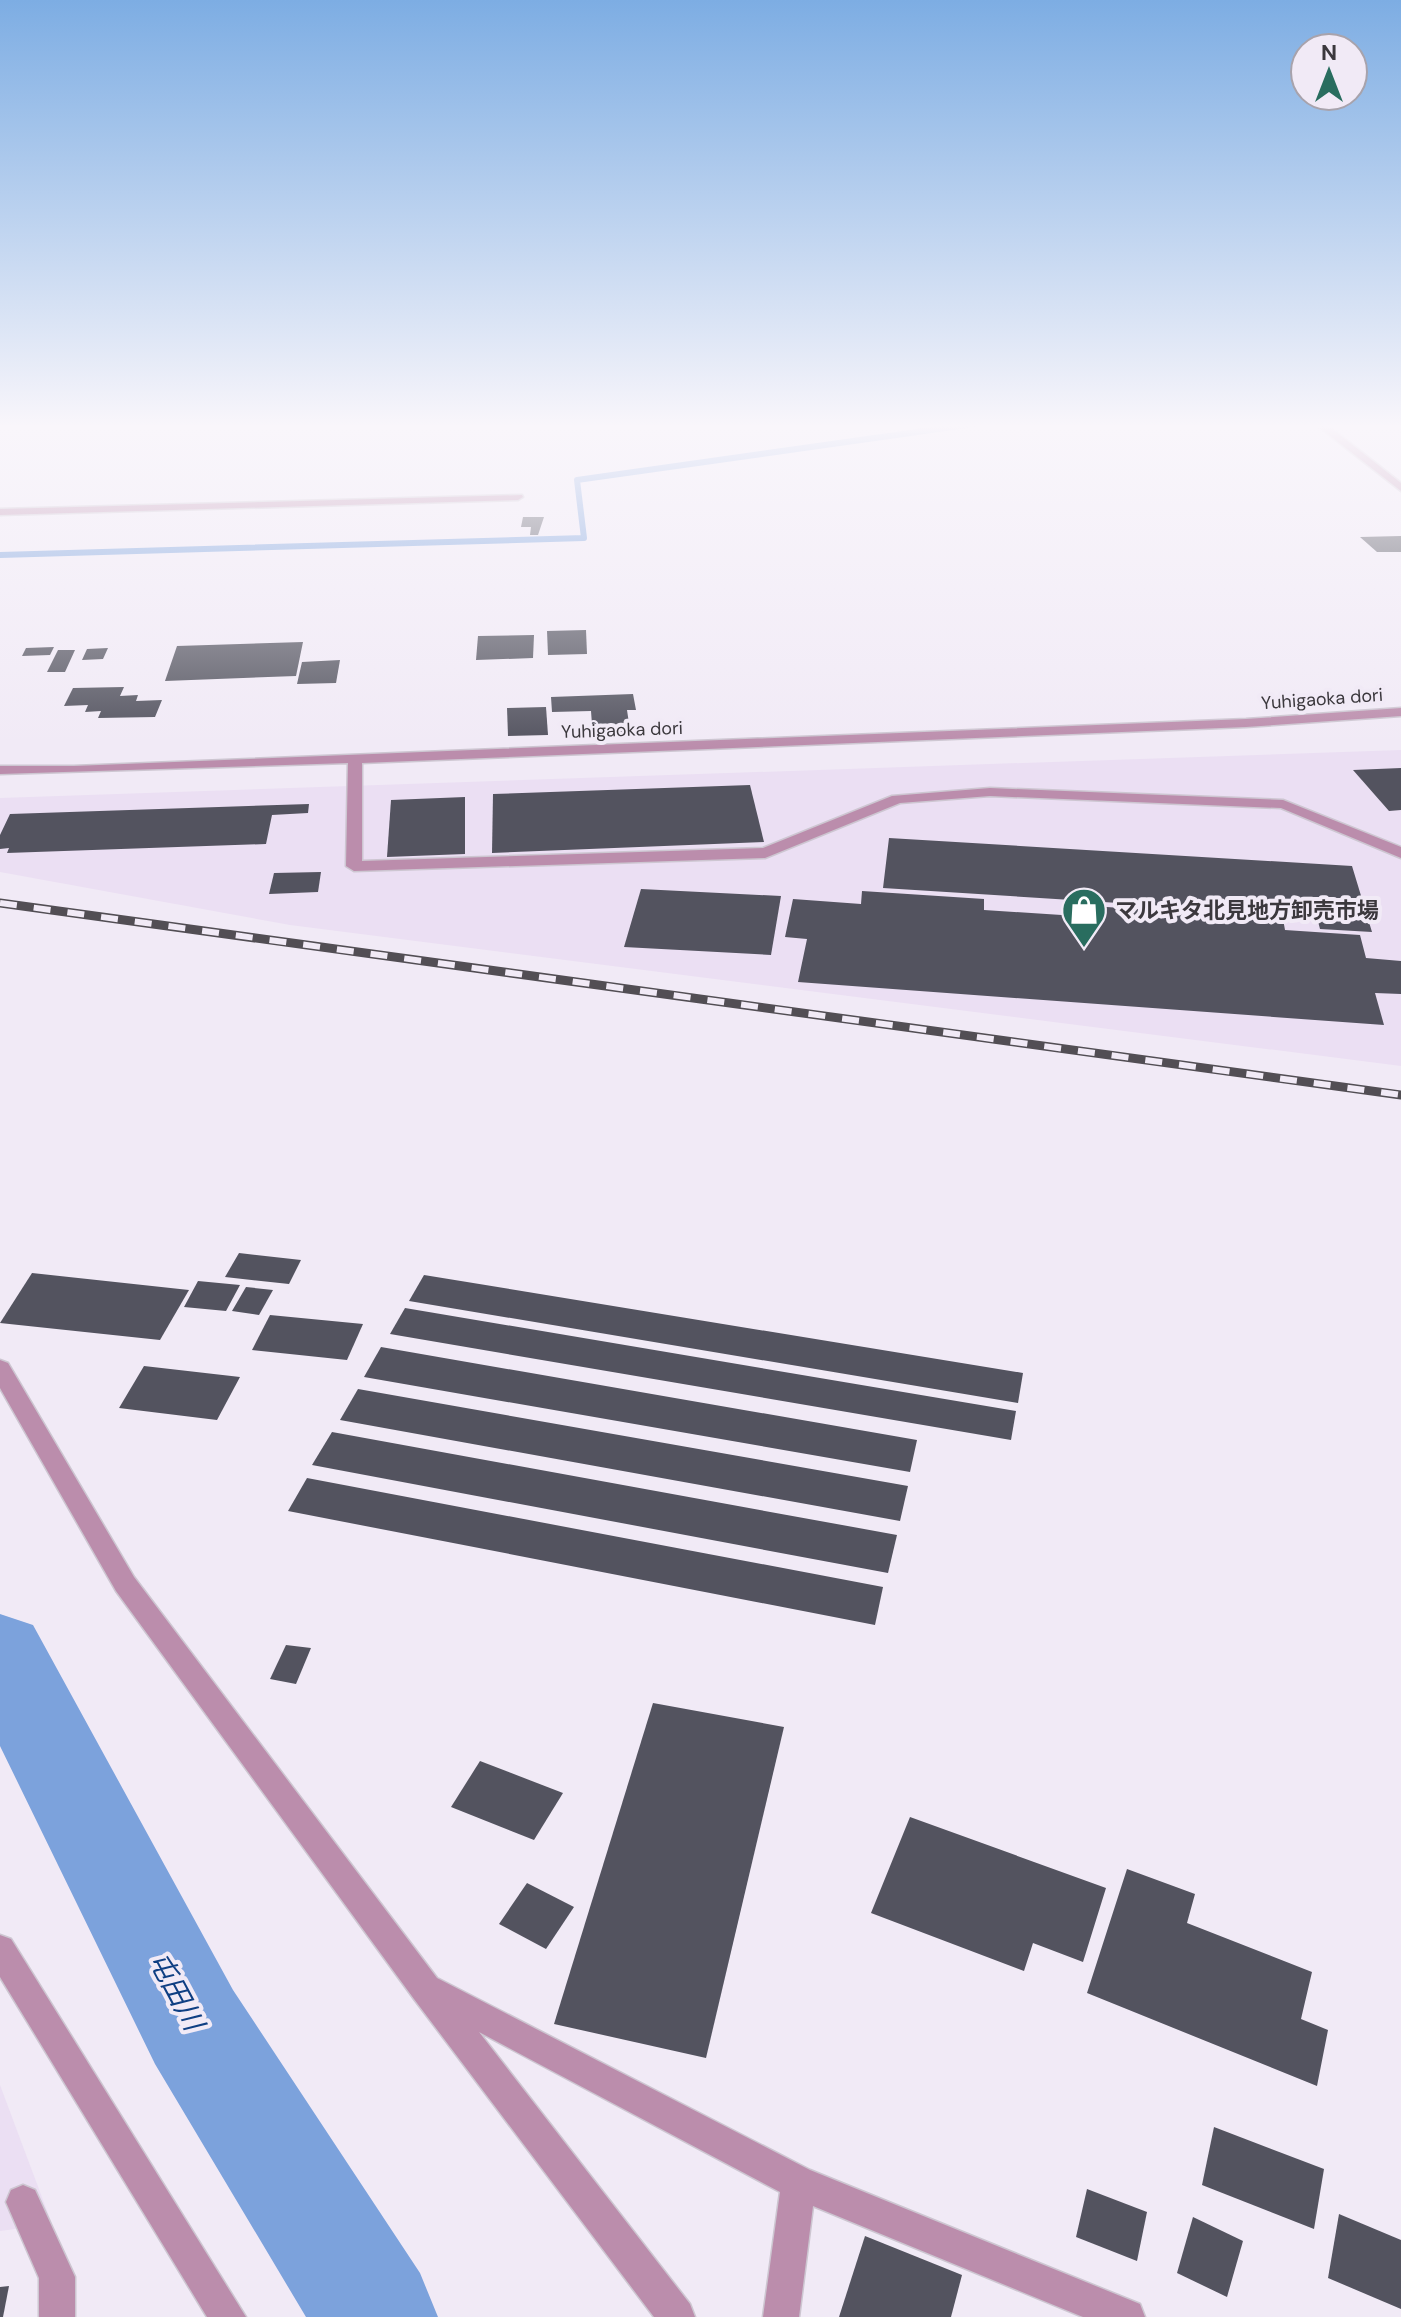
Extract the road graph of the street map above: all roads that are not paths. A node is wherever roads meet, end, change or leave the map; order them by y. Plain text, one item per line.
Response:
1 (1401, 712) edge
2 (1246, 723) junction
3 (1401, 723) edge
4 (355, 759) junction
5 (0, 770) edge
6 (1401, 853) edge
7 (0, 1368) edge
8 (0, 1949) edge
9 (425, 1988) junction
10 (799, 2183) junction
11 (23, 2202) dead end
12 (57, 2317) edge
13 (228, 2317) edge
14 (677, 2317) edge
15 (781, 2317) edge
16 (1127, 2317) edge

1 - 2 street, Yuhigaoka dori
2 - 3 street, Yuhigaoka dori
2 - 4 street, Yuhigaoka dori
4 - 5 street, Yuhigaoka dori
4 - 6 street
7 - 9 street
8 - 13 street
9 - 10 street
9 - 14 street
10 - 15 street
10 - 16 street
11 - 12 street

